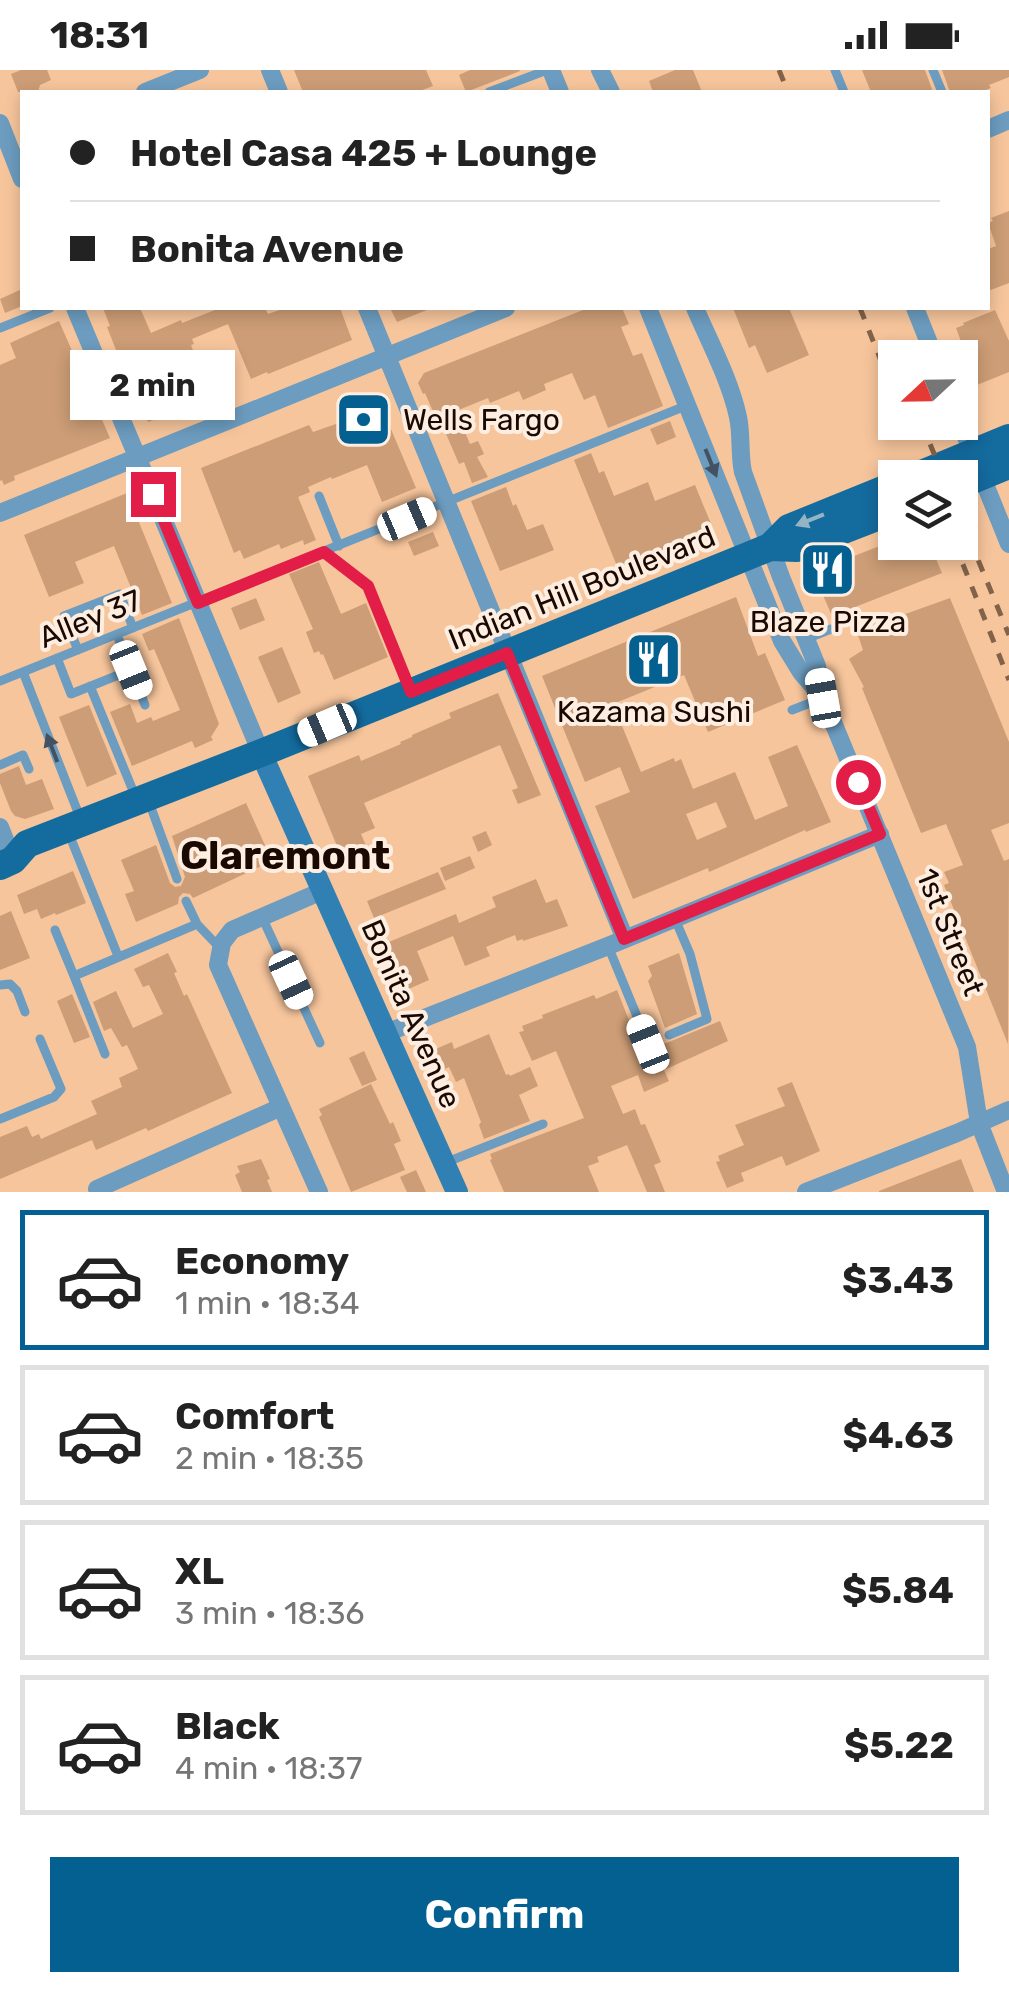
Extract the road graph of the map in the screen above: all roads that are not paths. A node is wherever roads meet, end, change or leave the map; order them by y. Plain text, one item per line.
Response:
1 (200, 70) edge
2 (549, 70) edge
3 (150, 90) edge
4 (494, 90) edge
5 (0, 123) edge
6 (11, 148) edge
7 (20, 173) edge
8 (45, 310) edge
9 (76, 310) edge
10 (368, 310) edge
11 (501, 310) edge
12 (649, 310) edge
13 (696, 310) edge
14 (916, 310) edge
15 (0, 328) edge
16 (928, 340) edge
17 (386, 356) junction
18 (688, 405) junction
19 (1009, 438) edge
20 (138, 458) junction
21 (1009, 464) edge
22 (978, 465) edge
23 (978, 470) edge
24 (978, 484) edge
25 (878, 492) edge
26 (319, 496) dead end
27 (447, 502) junction
28 (0, 513) edge
29 (878, 517) edge
30 (1009, 544) edge
31 (339, 546) junction
32 (324, 552) junction
33 (759, 552) junction
34 (198, 603) junction
35 (133, 628) junction
36 (830, 629) dead end
37 (117, 634) junction
38 (806, 639) junction
39 (78, 650) junction
40 (507, 653) junction
41 (57, 658) junction
42 (131, 670) junction
43 (22, 672) junction
44 (0, 682) edge
45 (90, 686) junction
46 (411, 692) junction
47 (823, 698) junction
48 (146, 705) dead end
49 (792, 710) dead end
50 (261, 753) junction
51 (0, 765) edge
52 (29, 768) dead end
53 (142, 799) junction
54 (75, 826) junction
55 (880, 834) junction
56 (8, 847) edge
57 (177, 879) dead end
58 (322, 891) junction
59 (186, 900) dead end
60 (262, 917) junction
61 (675, 919) junction
62 (197, 924) junction
63 (55, 930) dead end
64 (616, 942) junction
65 (221, 949) junction
66 (118, 956) junction
67 (74, 976) junction
68 (0, 985) edge
69 (25, 1012) dead end
70 (386, 1033) junction
71 (669, 1035) dead end
72 (40, 1040) dead end
73 (320, 1043) dead end
74 (648, 1044) dead end
75 (105, 1054) dead end
76 (281, 1107) junction
77 (1009, 1110) edge
78 (0, 1119) edge
79 (544, 1124) dead end
80 (979, 1124) junction
81 (444, 1164) junction
82 (850, 1174) junction
83 (1003, 1189) edge
84 (98, 1192) edge
85 (319, 1192) edge
86 (457, 1192) edge
87 (806, 1192) edge
88 (858, 1192) edge

1 - 3 street
2 - 4 lane
5 - 6 street
6 - 7 street
8 - 15 lane
9 - 20 street, Bonita Avenue
10 - 17 street
11 - 17 street
12 - 18 street, 1st Street
13 - 33 street, 1st Street
14 - 16 street
17 - 20 street
17 - 27 street
18 - 27 lane, Alley 37
18 -> 33 street, 1st Street
19 - 22 main road
20 - 28 street
20 - 34 street, Bonita Avenue
21 - 23 main road
24 - 30 street
25 -> 33 main road
26 - 31 lane
27 - 31 lane, Alley 37
27 - 40 street
29 - 33 main road
31 - 32 lane, Alley 37
32 - 34 lane, Alley 37
32 - 46 lane
33 - 38 street, 1st Street
33 - 40 main road, Indian Hill Boulevard
33 - 47 street, 1st Street
34 - 35 lane, Alley 37
34 - 50 street, Bonita Avenue
35 - 37 lane, Alley 37
35 - 39 lane
36 - 38 lane
37 - 39 lane, Alley 37
37 - 42 lane
38 - 47 street, 1st Street
39 - 41 lane, Alley 37
40 - 46 main road, Indian Hill Boulevard
40 - 64 street
41 - 43 lane, Alley 37
41 - 45 lane
42 - 45 lane
42 - 48 lane
43 - 44 lane, Alley 37
54 -> 43 lane
45 - 53 lane
46 - 50 main road, Indian Hill Boulevard
47 - 49 lane
47 - 55 street, 1st Street
50 - 53 main road, Indian Hill Boulevard
50 - 58 main road, Bonita Avenue
51 - 52 lane
53 - 54 main road, Indian Hill Boulevard
53 - 57 lane
54 - 56 main road, Indian Hill Boulevard
54 - 66 lane
55 - 61 street
55 - 80 street, 1st Street
58 - 60 street
58 - 70 main road, Bonita Avenue
59 - 62 lane
60 - 65 street
60 - 73 lane
61 - 64 street
61 - 71 lane
62 - 65 lane
62 - 66 lane
63 - 67 lane
64 - 70 street
64 - 74 lane
65 - 76 street
66 - 67 lane
67 - 75 lane
68 - 69 lane
70 - 81 main road, Bonita Avenue
72 - 78 lane
76 - 84 street
76 - 85 street
77 - 80 street
79 - 81 lane
80 - 82 street
80 - 83 street, 1st Street
81 - 86 main road, Bonita Avenue
82 - 87 street
82 - 88 street

